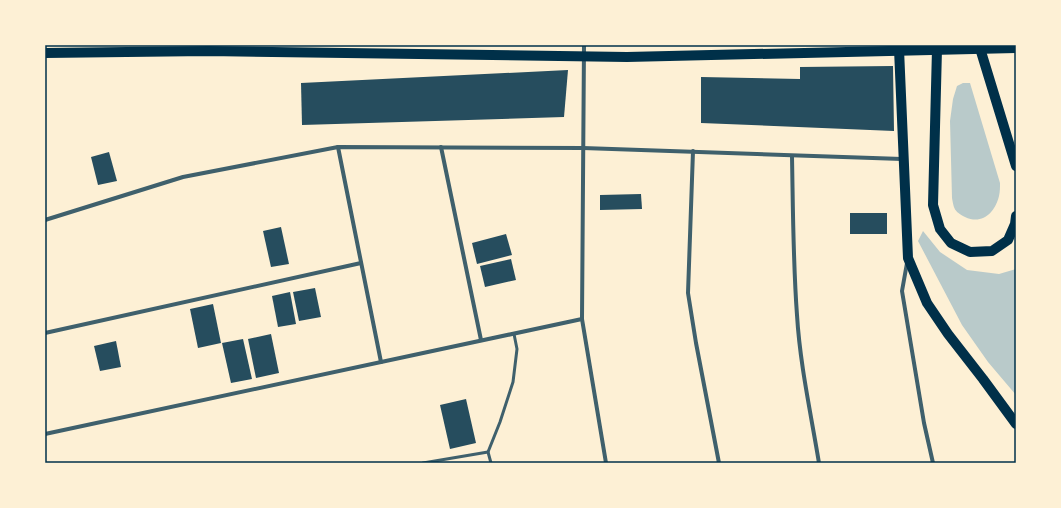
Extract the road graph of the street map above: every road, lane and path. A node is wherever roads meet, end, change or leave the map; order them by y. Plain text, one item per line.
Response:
1 (584, 45) edge
2 (979, 45) edge
3 (1016, 48) edge
4 (937, 49) junction
5 (899, 50) junction
6 (45, 53) edge
7 (584, 57) junction
8 (338, 147) junction
9 (441, 147) junction
10 (583, 148) junction
11 (692, 151) junction
12 (792, 156) junction
13 (902, 159) junction
14 (1016, 166) edge
15 (1016, 216) edge
16 (45, 220) edge
17 (908, 258) junction
18 (361, 263) junction
19 (582, 319) junction
20 (45, 333) edge
21 (514, 334) junction
22 (481, 340) junction
23 (381, 362) junction
24 (1016, 424) edge
25 (45, 434) edge
26 (488, 452) junction
27 (423, 463) edge
28 (491, 463) edge
29 (606, 463) edge
30 (719, 463) edge
31 (820, 463) edge
32 (933, 463) edge

1 - 7 street
2 - 14 main road
3 - 4 main road
4 - 5 main road
4 - 15 main road
5 - 7 main road
5 - 13 main road
6 - 7 main road
7 - 10 street
8 - 9 street
8 - 16 street
8 - 18 street
9 - 10 street
9 - 22 street
10 - 11 street
10 - 19 street
11 - 12 street
11 - 30 street
12 - 13 street
12 - 31 street
13 - 17 main road
17 - 24 main road
17 - 32 street
18 - 20 street
18 - 23 street
19 - 21 street
19 - 29 street
21 - 22 street
21 - 26 lane
22 - 23 street
23 - 25 street
26 - 27 lane
26 - 28 lane

